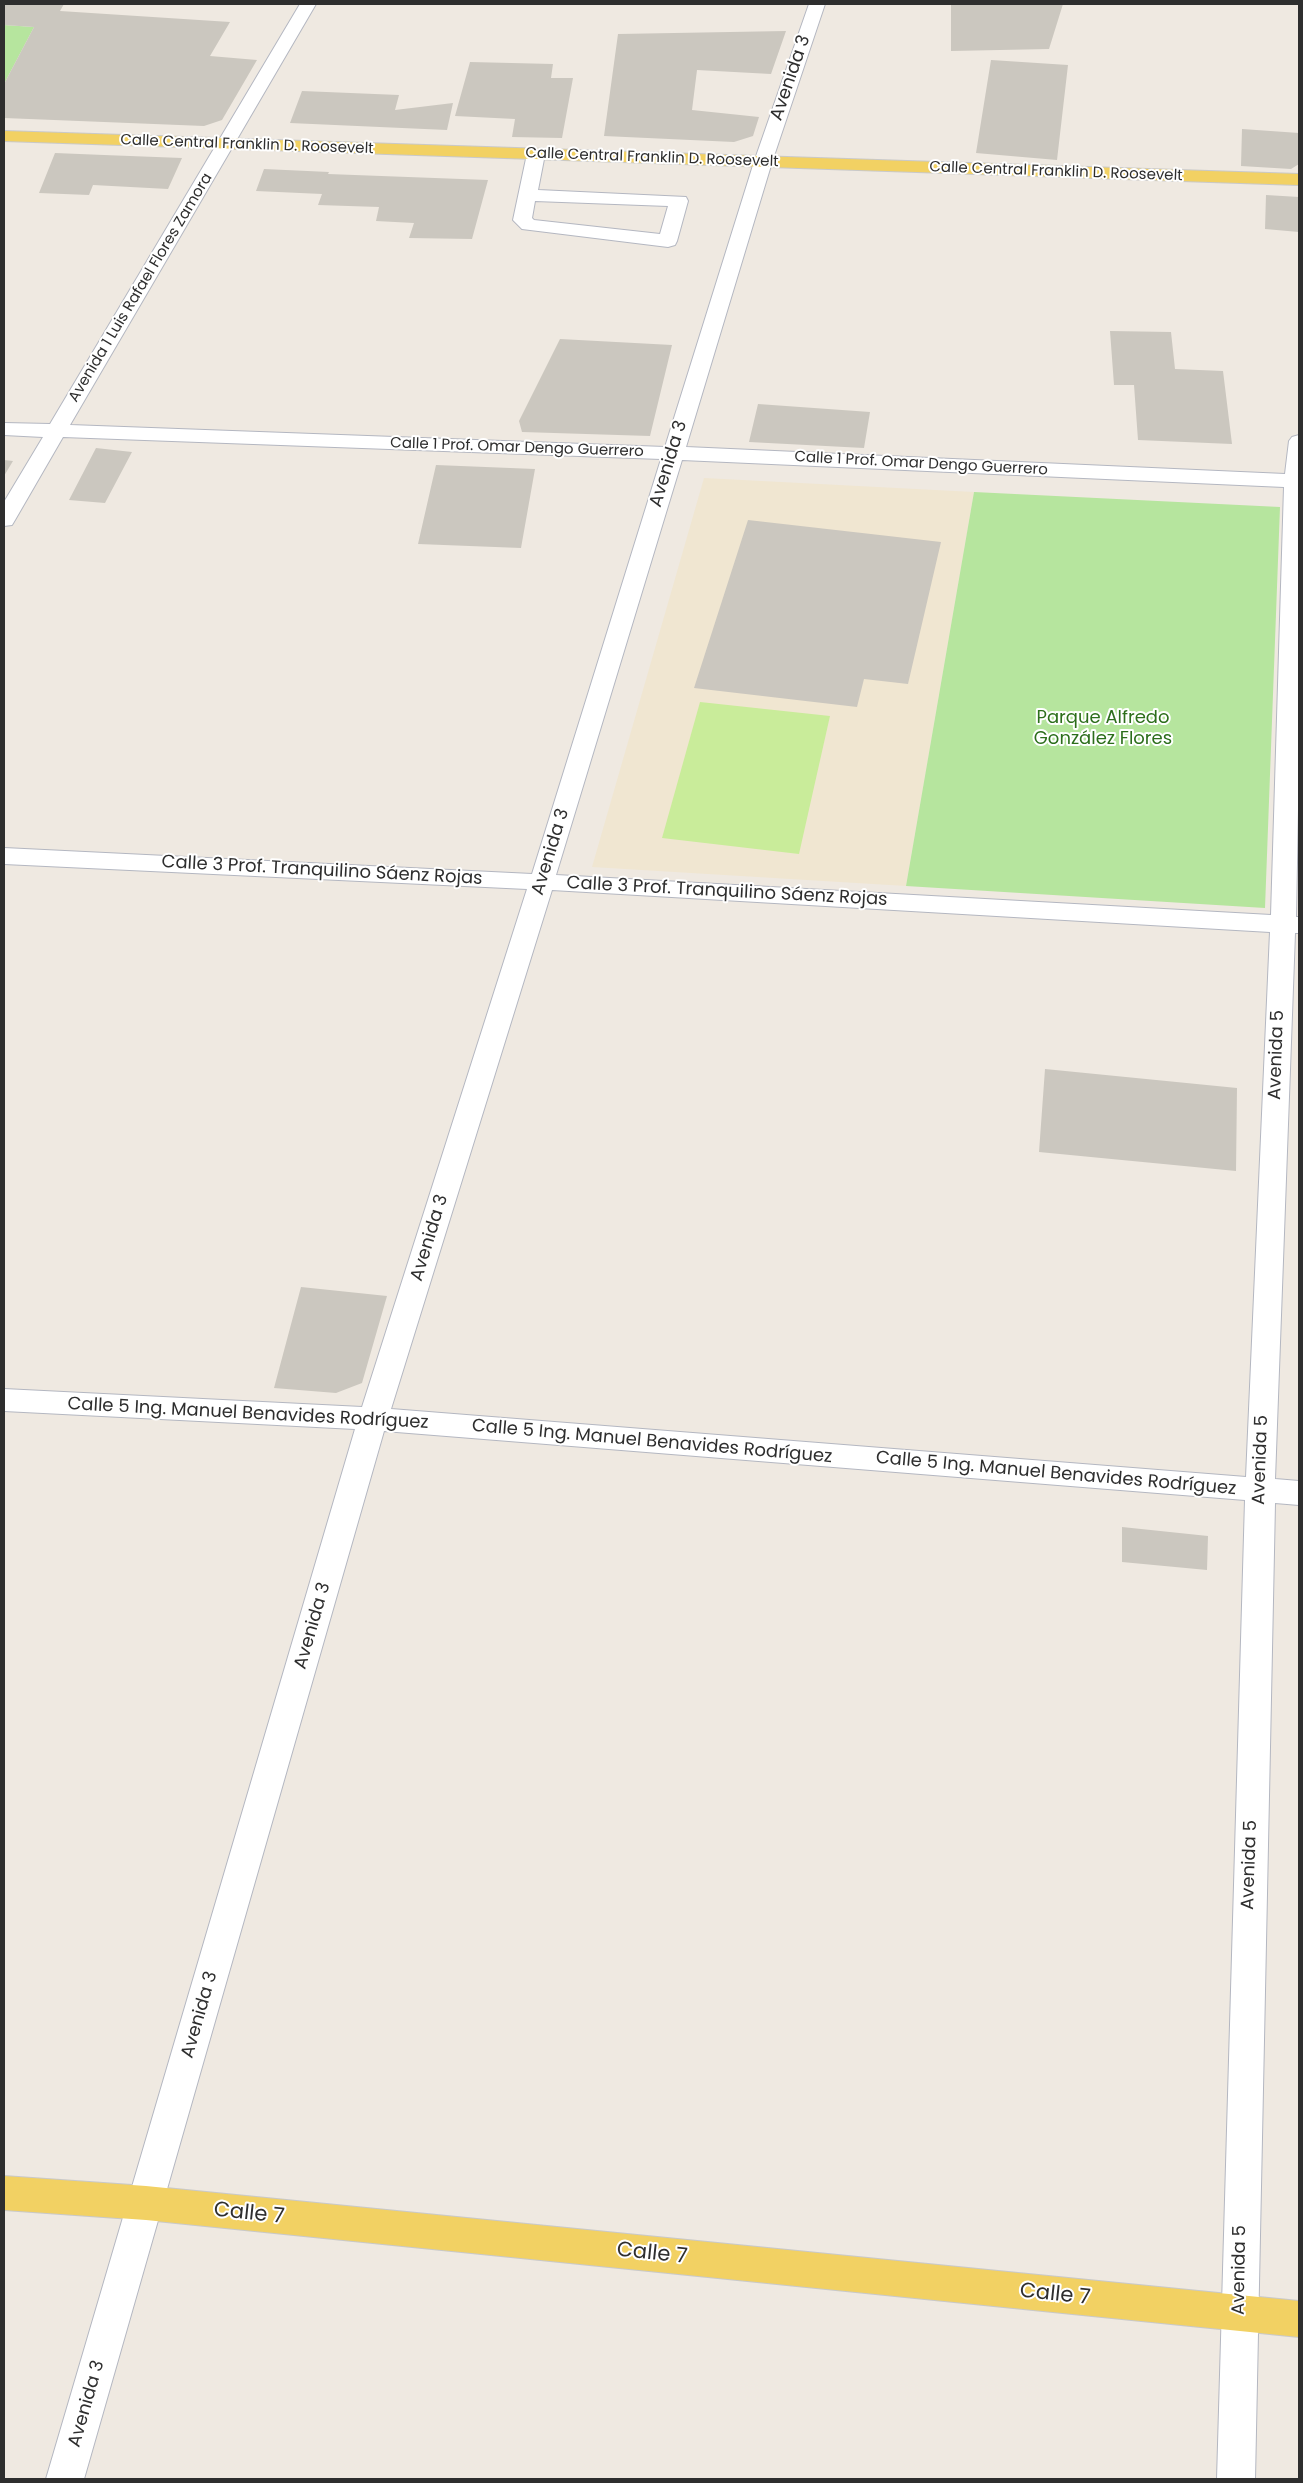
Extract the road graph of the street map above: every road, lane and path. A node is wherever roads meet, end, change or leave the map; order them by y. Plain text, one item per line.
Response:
1 (308, 4) edge
2 (817, 4) edge
3 (4, 136) edge
4 (226, 144) junction
5 (536, 154) junction
6 (762, 162) junction
7 (1299, 180) edge
8 (528, 195) junction
9 (4, 429) edge
10 (56, 431) junction
11 (1299, 441) edge
12 (672, 453) junction
13 (1297, 481) edge
14 (4, 520) edge
15 (4, 856) edge
16 (542, 882) junction
17 (1291, 924) edge
18 (4, 1400) edge
19 (372, 1419) junction
20 (1260, 1490) junction
21 (1299, 1493) edge
22 (4, 2193) edge
23 (146, 2203) junction
24 (1238, 2314) junction
25 (1299, 2319) edge
26 (65, 2479) edge
27 (1236, 2479) edge

1 - 4 street, Avenida 1 Luis Rafael Flores Zamora
2 - 6 street, Avenida 3
3 - 4 main road, Calle Central Franklin D. Roosevelt
4 - 5 main road, Calle Central Franklin D. Roosevelt
4 - 10 street, Avenida 1 Luis Rafael Flores Zamora
5 - 6 main road, Calle Central Franklin D. Roosevelt
5 - 8 street
6 - 7 main road, Calle Central Franklin D. Roosevelt
6 - 12 street, Avenida 3
8 - 8 street
9 - 10 street, Calle 1 Prof. Omar Dengo Guerrero
10 - 12 street, Calle 1 Prof. Omar Dengo Guerrero
10 - 14 street, Avenida 1 Luis Rafael Flores Zamora
11 - 13 street, Avenida 5
12 - 13 street, Calle 1 Prof. Omar Dengo Guerrero
12 - 16 street, Avenida 3
13 - 17 street, Avenida 5
15 - 16 street, Calle 3 Prof. Tranquilino Sáenz Rojas
16 - 17 street, Calle 3 Prof. Tranquilino Sáenz Rojas
16 - 19 street, Avenida 3
17 - 20 street, Avenida 5
18 - 19 street, Calle 5 Ing. Manuel Benavides Rodríguez
19 - 20 street, Calle 5 Ing. Manuel Benavides Rodríguez
19 - 23 street, Avenida 3
20 - 21 street, Calle 5 Ing. Manuel Benavides Rodríguez
20 - 24 street, Avenida 5
22 - 23 main road, Calle 7
23 - 24 main road, Calle 7
23 - 26 street, Avenida 3
24 - 25 main road, Calle 7
24 - 27 street, Avenida 5

